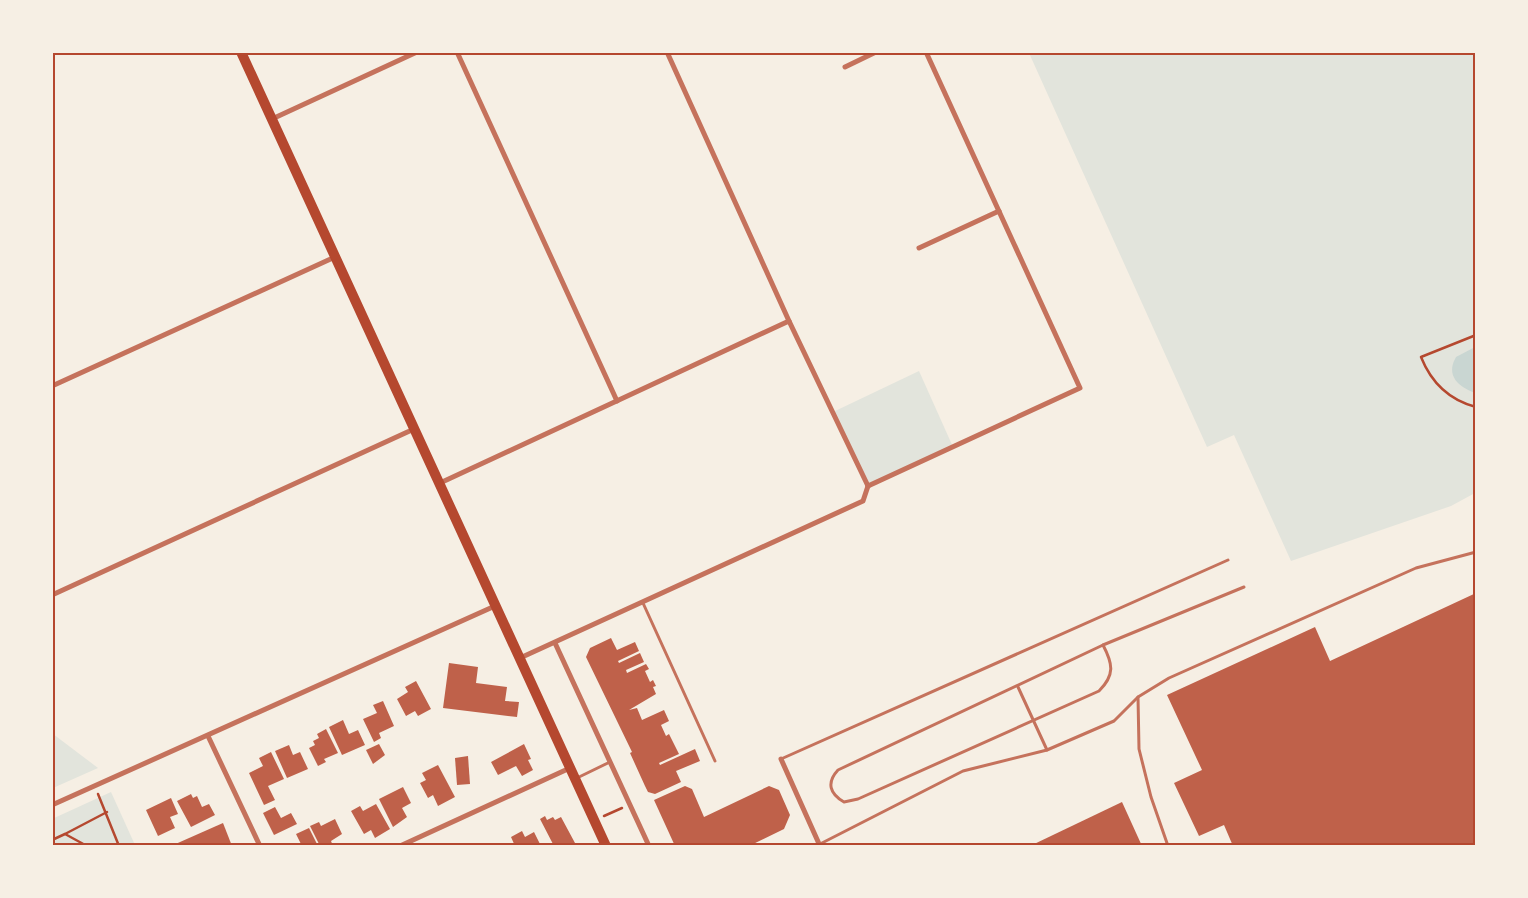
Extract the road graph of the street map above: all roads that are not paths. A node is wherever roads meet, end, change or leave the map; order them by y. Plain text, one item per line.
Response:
1 (241, 52) edge
2 (417, 52) edge
3 (457, 52) edge
4 (667, 52) edge
5 (876, 52) edge
6 (926, 52) edge
7 (845, 67) dead end
8 (272, 120) junction
9 (998, 211) junction
10 (919, 248) dead end
11 (335, 257) junction
12 (789, 321) junction
13 (52, 386) edge
14 (617, 401) junction
15 (414, 429) junction
16 (440, 484) junction
17 (868, 486) junction
18 (1476, 552) edge
19 (1228, 560) dead end
20 (1244, 588) dead end
21 (52, 595) edge
22 (643, 603) junction
23 (496, 606) junction
24 (555, 643) junction
25 (1103, 646) junction
26 (520, 658) junction
27 (1018, 687) junction
28 (1138, 697) junction
29 (1034, 720) junction
30 (208, 736) junction
31 (1047, 750) junction
32 (781, 759) joint
33 (715, 761) dead end
34 (610, 762) junction
35 (570, 768) junction
36 (575, 778) junction
37 (52, 805) edge
38 (818, 845) edge
39 (260, 846) edge
40 (400, 846) edge
41 (606, 846) edge
42 (649, 846) edge
43 (1168, 846) edge

1 - 8 main road
2 - 8 street
3 - 14 street
4 - 12 street
5 - 7 street
6 - 9 street
8 - 11 main road
9 - 10 street
9 - 17 street
11 - 13 street
11 - 15 main road
12 - 14 street
12 - 17 street
14 - 16 street
15 - 16 main road
15 - 21 street
16 - 23 main road
17 - 22 street
18 - 28 lane
19 - 32 lane
20 - 25 lane
22 - 24 street
22 - 33 lane
23 - 26 main road
23 - 30 street
24 - 26 street
24 - 34 street
25 - 27 lane
25 - 29 lane
26 - 35 main road
27 - 29 lane
27 - 29 lane
28 - 31 lane
28 - 43 lane
29 - 31 lane
30 - 37 street
30 - 39 street
31 - 38 lane
32 - 38 street
34 - 36 lane
34 - 42 street
35 - 36 main road
35 - 40 street
36 - 41 main road

